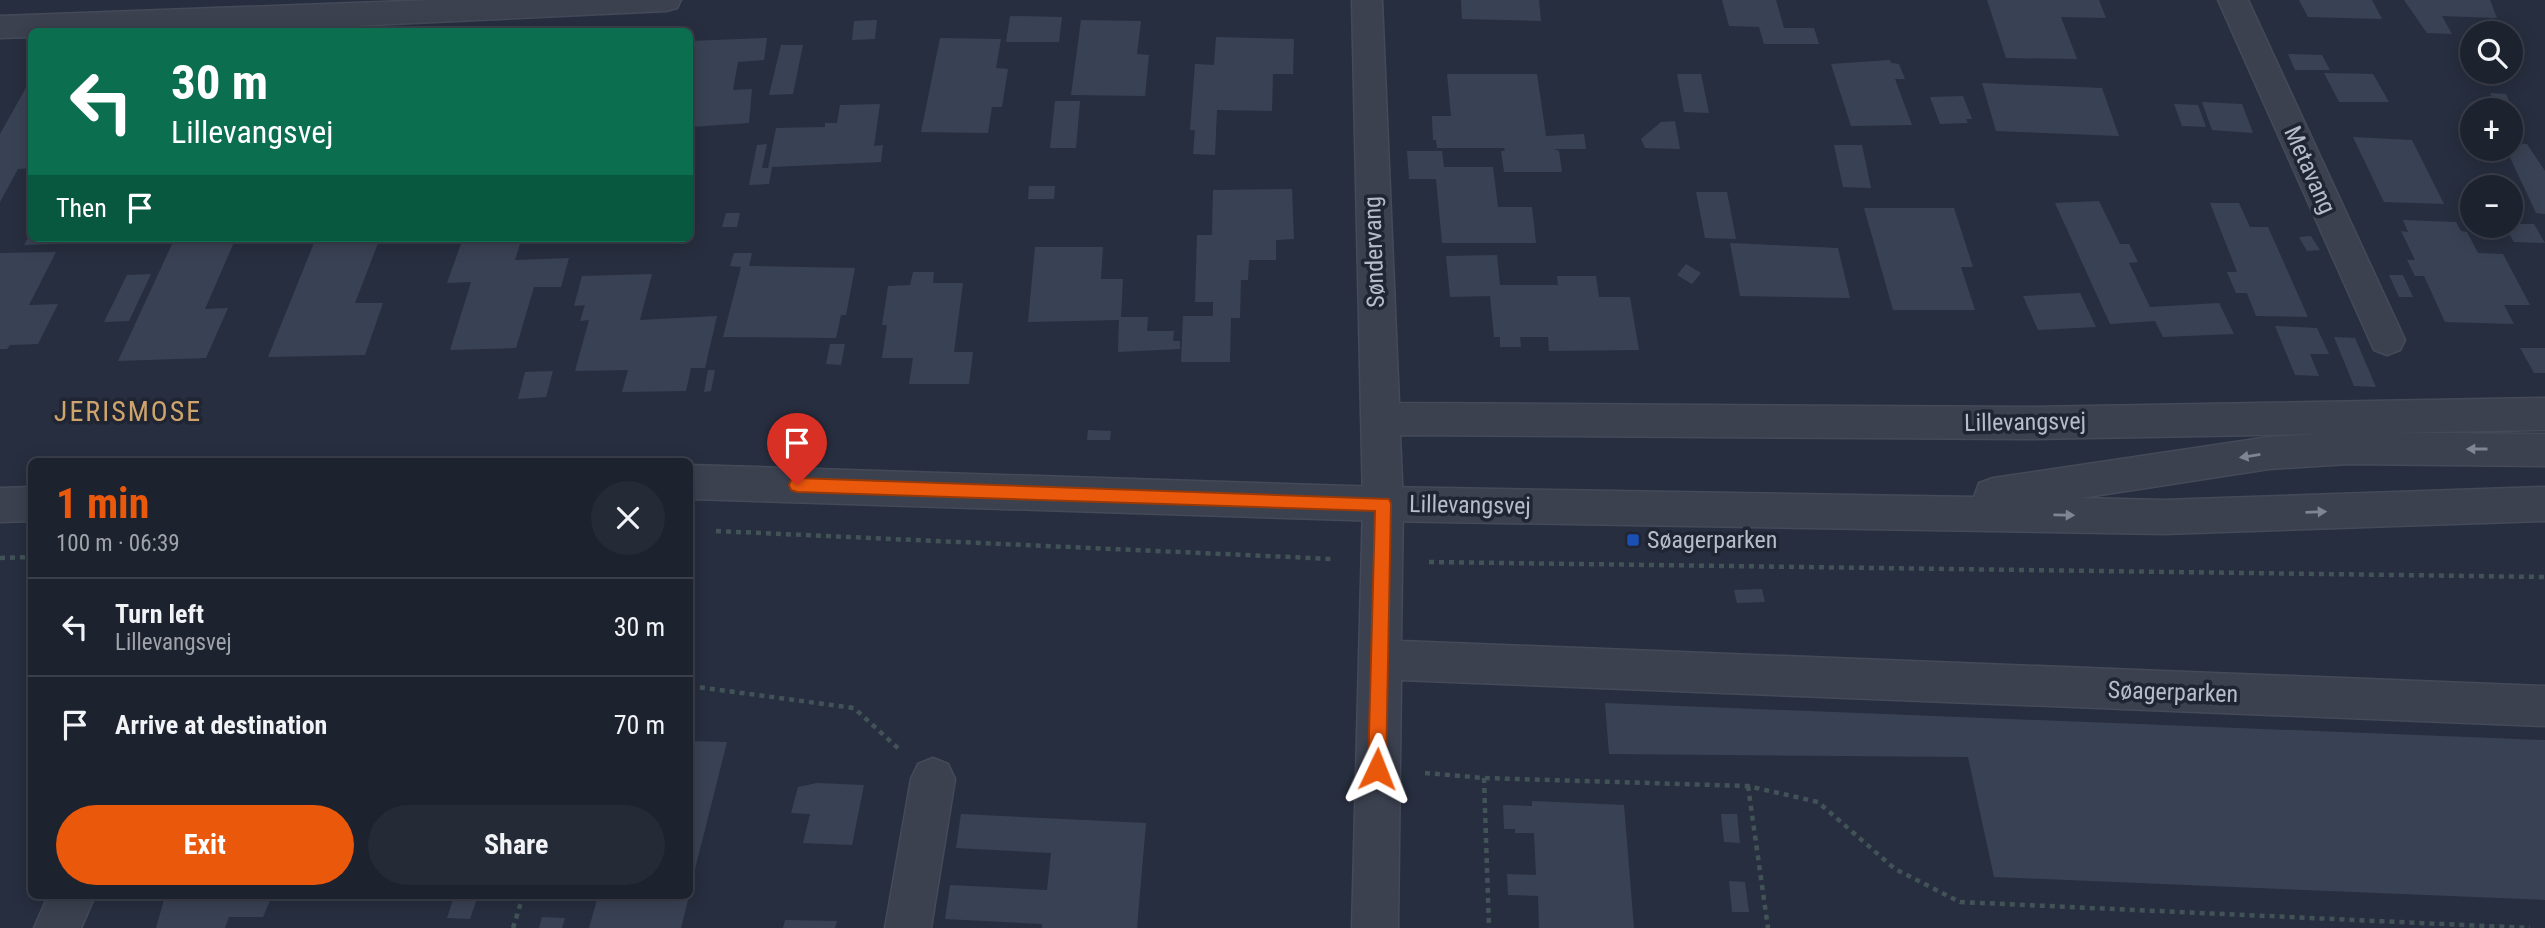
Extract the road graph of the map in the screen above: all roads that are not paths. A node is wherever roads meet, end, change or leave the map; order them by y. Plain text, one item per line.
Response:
1 (17, 0) edge
2 (666, 0) edge
3 (1367, 0) edge
4 (2232, 0) edge
5 (516, 4) edge
6 (211, 26) edge
7 (1, 27) edge
8 (2387, 340) dead end
9 (2545, 414) edge
10 (1379, 419) junction
11 (2545, 450) edge
12 (693, 482) edge
13 (28, 504) edge
14 (1383, 504) junction
15 (2545, 504) edge
16 (0, 505) edge
17 (1873, 510) junction
18 (1381, 660) junction
19 (2545, 706) edge
20 (933, 779) road end
21 (71, 899) edge
22 (57, 928) edge
23 (908, 928) edge
24 (1375, 928) edge

1 - 7 street
2 - 5 street
3 - 10 street, Søndervang
4 - 8 street, Metavang
5 - 6 street
6 - 7 street
9 - 10 street, Lillevangsvej
10 - 14 street, Søndervang
11 -> 17 street, Lillevangsvej
12 - 14 street, Lillevangsvej
13 - 16 street
14 - 17 street, Lillevangsvej
14 - 18 street
17 -> 15 street, Lillevangsvej
18 - 19 street, Søagerparken
18 - 24 street
20 - 23 street
21 - 22 street

